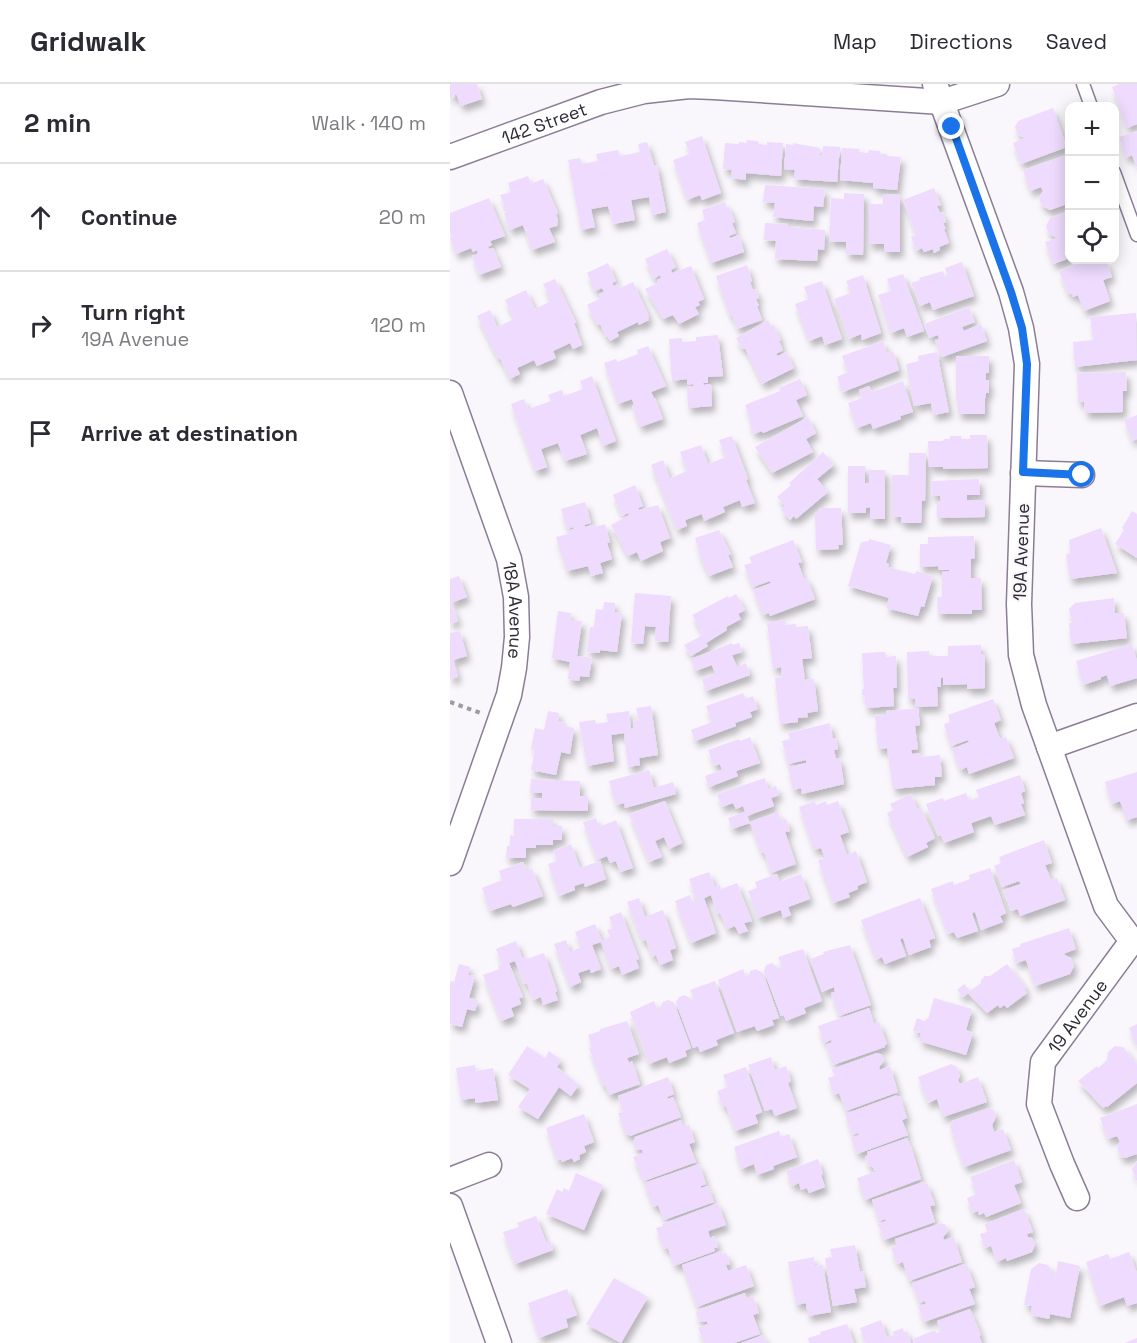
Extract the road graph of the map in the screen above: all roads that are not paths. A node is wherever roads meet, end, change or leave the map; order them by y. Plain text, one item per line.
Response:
1 (997, 84) edge
2 (1083, 84) edge
3 (939, 93) edge
4 (1090, 102) edge
5 (450, 157) edge
6 (1119, 186) edge
7 (1137, 235) edge
8 (450, 393) edge
9 (1023, 472) junction
10 (1082, 475) dead end
11 (1137, 716) edge
12 (1050, 747) junction
13 (450, 863) edge
14 (1135, 942) edge
15 (489, 1165) dead end
16 (450, 1180) edge
17 (1077, 1198) dead end
18 (450, 1206) edge
19 (500, 1343) edge

1 - 3 street, 142 Street
2 - 4 lane
3 - 5 street, 142 Street
3 - 9 street, 19A Avenue
6 - 7 lane
8 - 13 street, 18A Avenue
9 - 10 street
9 - 12 street, 19A Avenue
11 - 12 street
12 - 14 street, 19A Avenue
14 - 17 street, 19 Avenue
15 - 16 street
18 - 19 street

